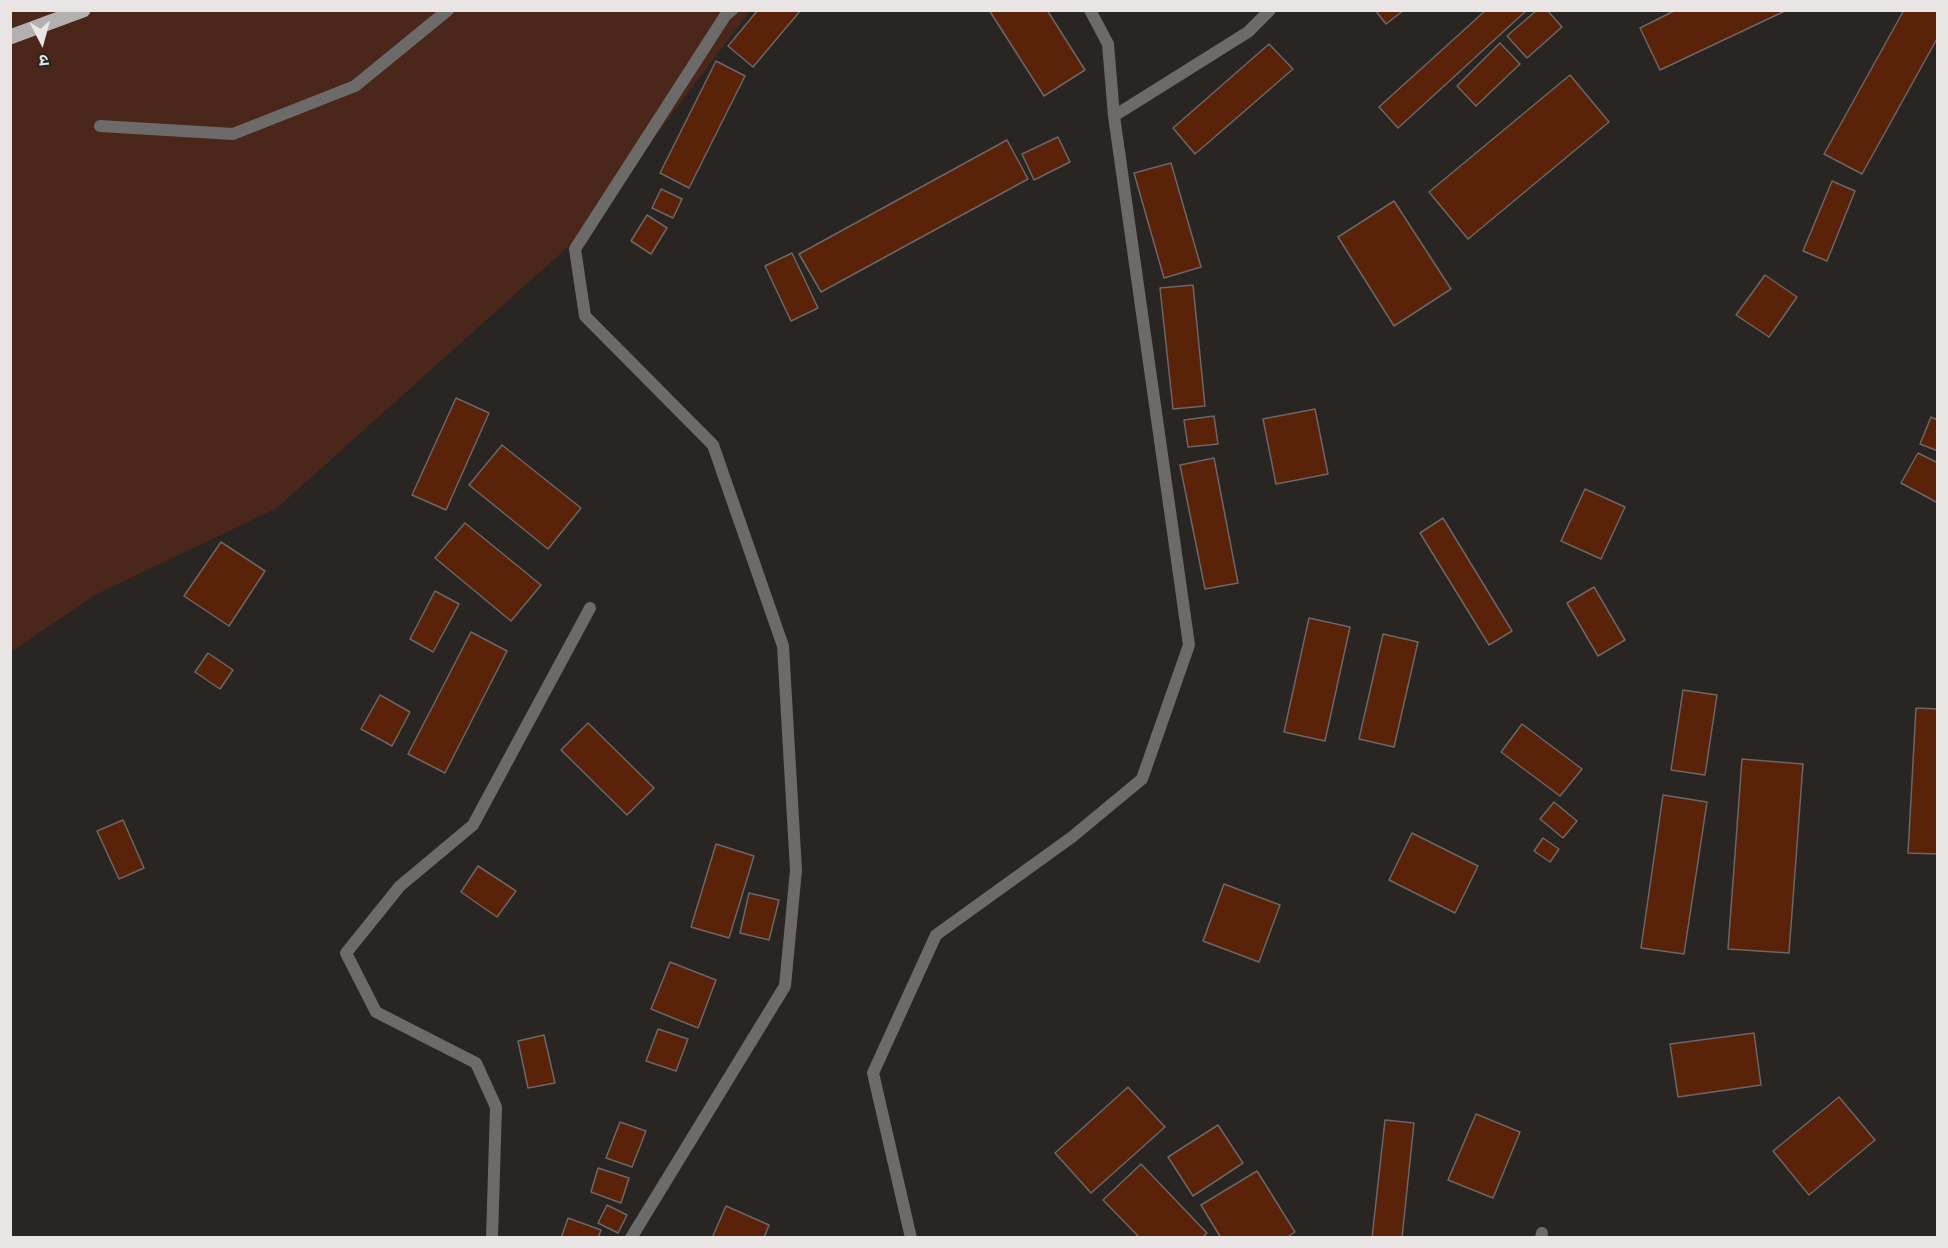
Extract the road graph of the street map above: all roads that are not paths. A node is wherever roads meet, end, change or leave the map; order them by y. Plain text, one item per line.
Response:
1 (82, 10) edge
2 (448, 10) edge
3 (732, 10) edge
4 (1090, 10) edge
5 (1270, 10) edge
6 (10, 37) edge
7 (1114, 116) junction
8 (100, 126) dead end
9 (590, 608) dead end
10 (492, 1238) edge
11 (632, 1238) edge
12 (911, 1238) edge

1 - 6 main road
2 - 8 street
3 - 11 street
4 - 7 street
5 - 7 street
7 - 12 street
9 - 10 street

